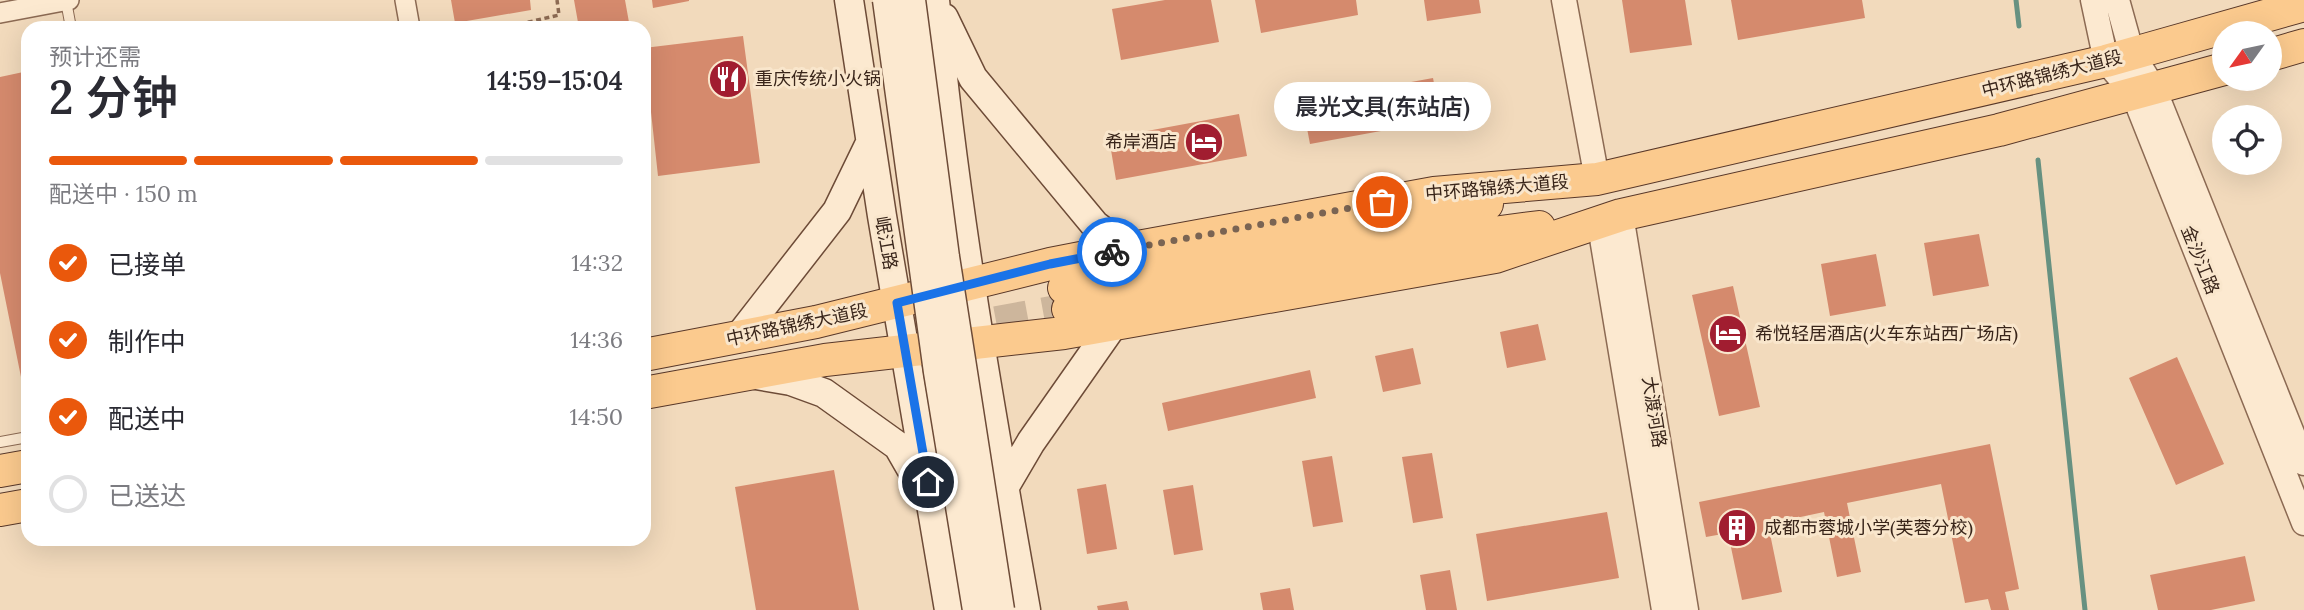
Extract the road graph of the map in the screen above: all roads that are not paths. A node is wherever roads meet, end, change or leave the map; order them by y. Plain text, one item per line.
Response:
1 (405, 0) edge
2 (849, 0) edge
3 (887, 0) edge
4 (911, 0) edge
5 (935, 0) edge
6 (1564, 0) edge
7 (2092, 0) edge
8 (2117, 0) edge
9 (57, 1) edge
10 (2304, 5) edge
11 (0, 13) edge
12 (67, 21) edge
13 (409, 21) edge
14 (2304, 46) edge
15 (2282, 52) edge
16 (2119, 57) junction
17 (2212, 72) edge
18 (2144, 91) junction
19 (870, 143) junction
20 (1597, 179) junction
21 (1610, 218) junction
22 (1127, 249) junction
23 (971, 285) junction
24 (897, 303) junction
25 (1113, 325) junction
26 (738, 338) junction
27 (980, 342) junction
28 (904, 352) junction
29 (651, 354) edge
30 (750, 374) junction
31 (651, 392) edge
32 (21, 438) edge
33 (0, 442) edge
34 (2304, 463) edge
35 (21, 467) edge
36 (0, 471) edge
37 (1004, 488) junction
38 (21, 506) edge
39 (932, 509) junction
40 (0, 510) edge
41 (2304, 523) edge
42 (948, 610) edge
43 (977, 610) edge
44 (1000, 610) edge
45 (1026, 610) edge
46 (1664, 610) edge
47 (1686, 610) edge

1 - 13 street
2 - 19 main road, 岷江路
3 - 43 main road, 岷江路, bridge
4 - 44 main road, bridge
5 - 22 main road
5 - 23 main road
6 - 20 street
7 - 16 street, 金沙江路
8 - 16 street, 金沙江路
9 - 11 street
9 - 12 lane
10 - 16 main road, 中环路锦绣大道段
14 - 15 main road
16 - 18 street, 金沙江路
16 - 20 main road, 中环路锦绣大道段
17 - 18 main road
18 - 21 main road
18 - 34 street, 金沙江路
18 - 41 street, 金沙江路
19 - 24 main road, 岷江路
19 - 26 main road
20 - 21 main road
20 - 22 main road, 中环路锦绣大道段
21 - 25 main road
21 - 46 street, 大渡河路
21 - 47 street, 大渡河路
22 - 23 main road, 中环路锦绣大道段
23 - 24 main road, 中环路锦绣大道段
23 - 27 main road
24 - 26 main road, 中环路锦绣大道段
24 - 28 main road, 岷江路
25 - 27 main road
25 - 37 main road
26 - 29 main road, 中环路锦绣大道段
27 - 28 main road
27 - 37 main road
28 - 30 main road
28 - 39 main road, 岷江路
30 - 31 main road
30 - 39 main road
32 - 33 lane
35 - 36 main road
37 - 45 main road
38 - 40 main road
39 - 42 main road, 岷江路

